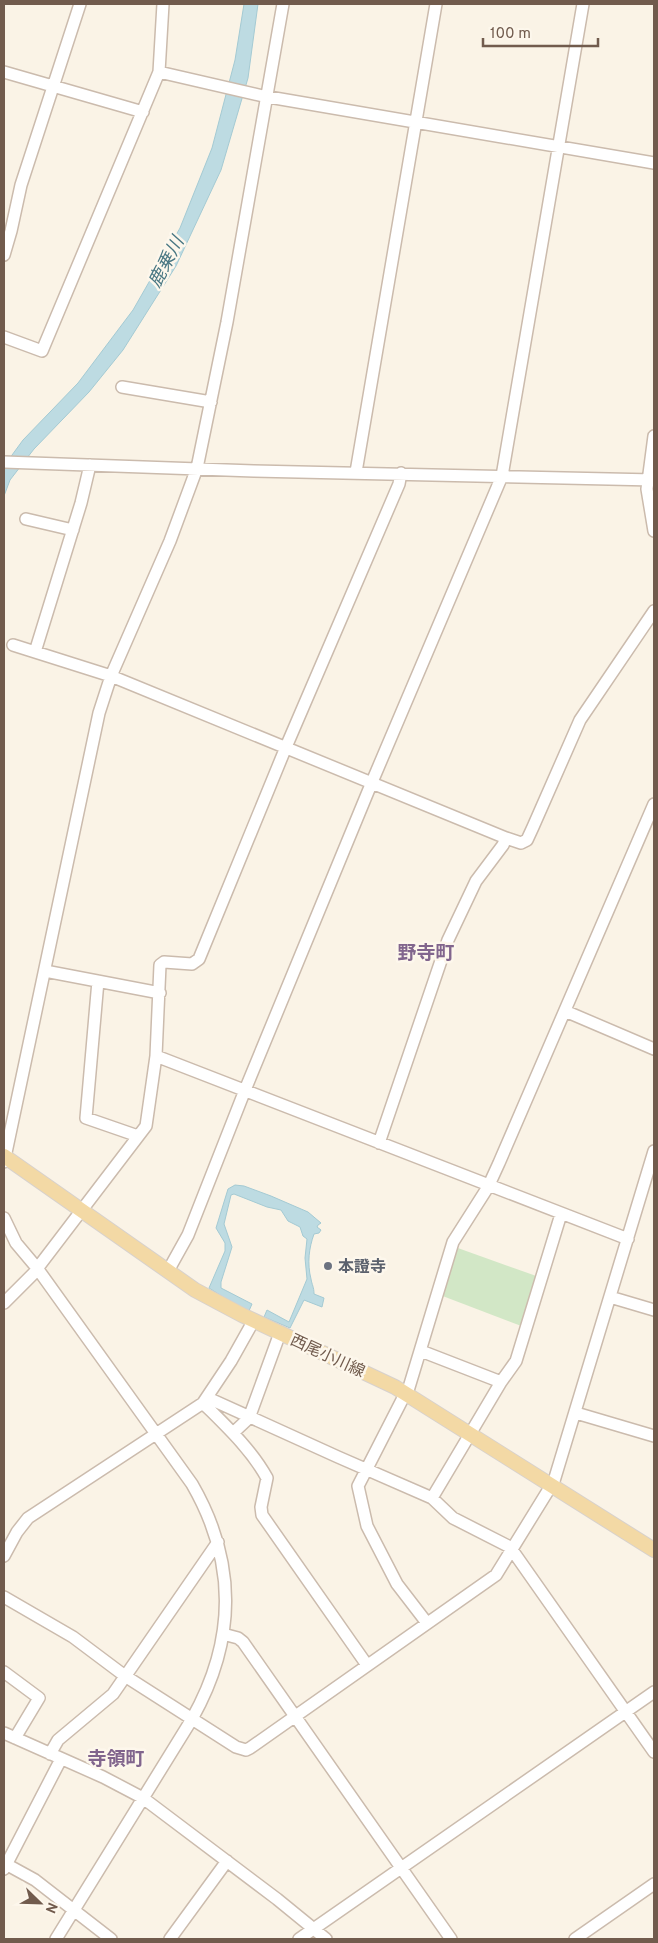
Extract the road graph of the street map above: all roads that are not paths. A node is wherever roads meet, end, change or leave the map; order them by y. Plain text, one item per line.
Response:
1 (80, 4) edge
2 (163, 4) edge
3 (283, 4) edge
4 (436, 4) edge
5 (584, 4) edge
6 (4, 72) edge
7 (159, 72) junction
8 (54, 86) junction
9 (264, 96) junction
10 (143, 112) junction
11 (416, 122) junction
12 (559, 147) junction
13 (654, 163) edge
14 (4, 254) edge
15 (4, 337) edge
16 (122, 387) dead end
17 (212, 402) junction
18 (654, 436) edge
19 (4, 462) edge
20 (90, 464) junction
21 (197, 468) junction
22 (356, 472) junction
23 (401, 473) junction
24 (502, 476) junction
25 (651, 480) edge
26 (26, 518) dead end
27 (73, 530) junction
28 (654, 531) edge
29 (654, 611) edge
30 (13, 645) dead end
31 (35, 652) junction
32 (111, 676) junction
33 (286, 747) junction
34 (372, 782) junction
35 (654, 806) edge
36 (506, 838) junction
37 (45, 971) junction
38 (98, 981) junction
39 (160, 993) junction
40 (565, 1011) junction
41 (654, 1049) edge
42 (156, 1056) junction
43 (245, 1090) junction
44 (138, 1136) junction
45 (379, 1143) junction
46 (654, 1151) edge
47 (4, 1158) edge
48 (650, 1181) edge
49 (488, 1186) junction
50 (82, 1210) junction
51 (561, 1214) junction
52 (4, 1218) edge
53 (628, 1240) junction
54 (37, 1268) junction
55 (168, 1271) junction
56 (610, 1296) junction
57 (4, 1301) edge
58 (654, 1310) edge
59 (254, 1320) junction
60 (280, 1333) junction
61 (421, 1351) junction
62 (501, 1382) junction
63 (407, 1394) junction
64 (205, 1400) junction
65 (576, 1413) junction
66 (249, 1418) junction
67 (233, 1433) junction
68 (156, 1434) junction
69 (471, 1434) junction
70 (654, 1436) edge
71 (366, 1469) junction
72 (552, 1486) junction
73 (432, 1498) junction
74 (218, 1542) junction
75 (7, 1544) edge
76 (512, 1550) junction
77 (654, 1550) edge
78 (4, 1556) edge
79 (4, 1597) edge
80 (426, 1623) junction
81 (223, 1634) junction
82 (367, 1665) junction
83 (4, 1672) edge
84 (125, 1676) junction
85 (654, 1692) edge
86 (626, 1712) junction
87 (294, 1716) junction
88 (192, 1719) junction
89 (4, 1733) edge
90 (15, 1738) junction
91 (654, 1752) edge
92 (50, 1754) junction
93 (61, 1759) junction
94 (143, 1798) junction
95 (227, 1861) junction
96 (5, 1865) edge
97 (400, 1868) junction
98 (654, 1884) edge
99 (74, 1910) junction
100 (314, 1929) junction
101 (56, 1939) edge
102 (111, 1939) edge
103 (170, 1939) edge
104 (299, 1939) edge
105 (326, 1939) edge
106 (451, 1939) edge
107 (575, 1939) edge

1 - 8 street
2 - 7 street
3 - 9 street
4 - 11 street
5 - 12 street
6 - 8 street
7 - 9 street
7 - 10 street
8 - 10 street
8 - 14 street
9 - 11 street
9 - 17 street
10 - 15 street
11 - 12 street
11 - 22 street
12 - 13 street
12 - 24 street
16 - 17 street
17 - 21 street
18 - 25 street
19 - 20 street
20 - 21 street
20 - 27 street
21 - 22 street
21 - 32 street
22 - 23 street
23 - 24 street
23 - 33 street
24 - 25 street
24 - 34 street
25 - 28 street
26 - 27 street
27 - 31 street
29 - 36 street
30 - 31 street
31 - 32 street
32 - 33 street
32 - 37 street
33 - 34 street
33 - 39 street
34 - 36 street
34 - 43 street
35 - 40 street
36 - 45 street
37 - 38 street
37 - 47 street
38 - 39 street
38 - 44 street
39 - 42 street
40 - 41 street
40 - 49 street
42 - 43 street
42 - 44 street
43 - 45 street
43 - 55 street
44 - 50 street
45 - 49 street
46 - 48 street
47 - 50 main road, 西尾小川線
48 - 53 street
49 - 51 street
49 - 61 street
50 - 54 street
50 - 55 main road, 西尾小川線
51 - 53 street
51 - 62 street
52 - 54 street
53 - 56 street
54 - 57 street
54 - 68 street
55 - 59 main road, 西尾小川線
56 - 58 street
56 - 65 street
59 - 60 main road, 西尾小川線
59 - 64 street
60 - 63 main road, 西尾小川線
60 - 66 street
61 - 62 street
61 - 63 street
62 - 69 street
63 - 69 main road, 西尾小川線
63 - 71 street
64 - 66 street
64 - 67 street
64 - 68 street
65 - 70 street
65 - 72 street
66 - 67 street
66 - 71 street
67 - 82 street
68 - 74 street
68 - 75 street
69 - 72 main road, 西尾小川線
69 - 73 street
71 - 73 street
71 - 80 street
72 - 76 street
72 - 77 main road, 西尾小川線
73 - 76 street
74 - 81 street
74 - 84 street
75 - 78 street
76 - 80 street
76 - 86 street
79 - 84 street
80 - 82 street
81 - 87 street
81 - 88 street
82 - 87 street
83 - 90 street
84 - 88 street
84 - 92 street
85 - 86 street
86 - 91 street
86 - 97 street
87 - 88 street
87 - 97 street
88 - 94 street
89 - 90 street
90 - 92 street
92 - 93 street
93 - 94 street
93 - 96 street
94 - 95 street
94 - 99 street
95 - 100 street
95 - 103 street
96 - 99 street
97 - 100 street
97 - 106 street
98 - 107 street
99 - 101 street
99 - 102 street
100 - 104 street
100 - 105 street

